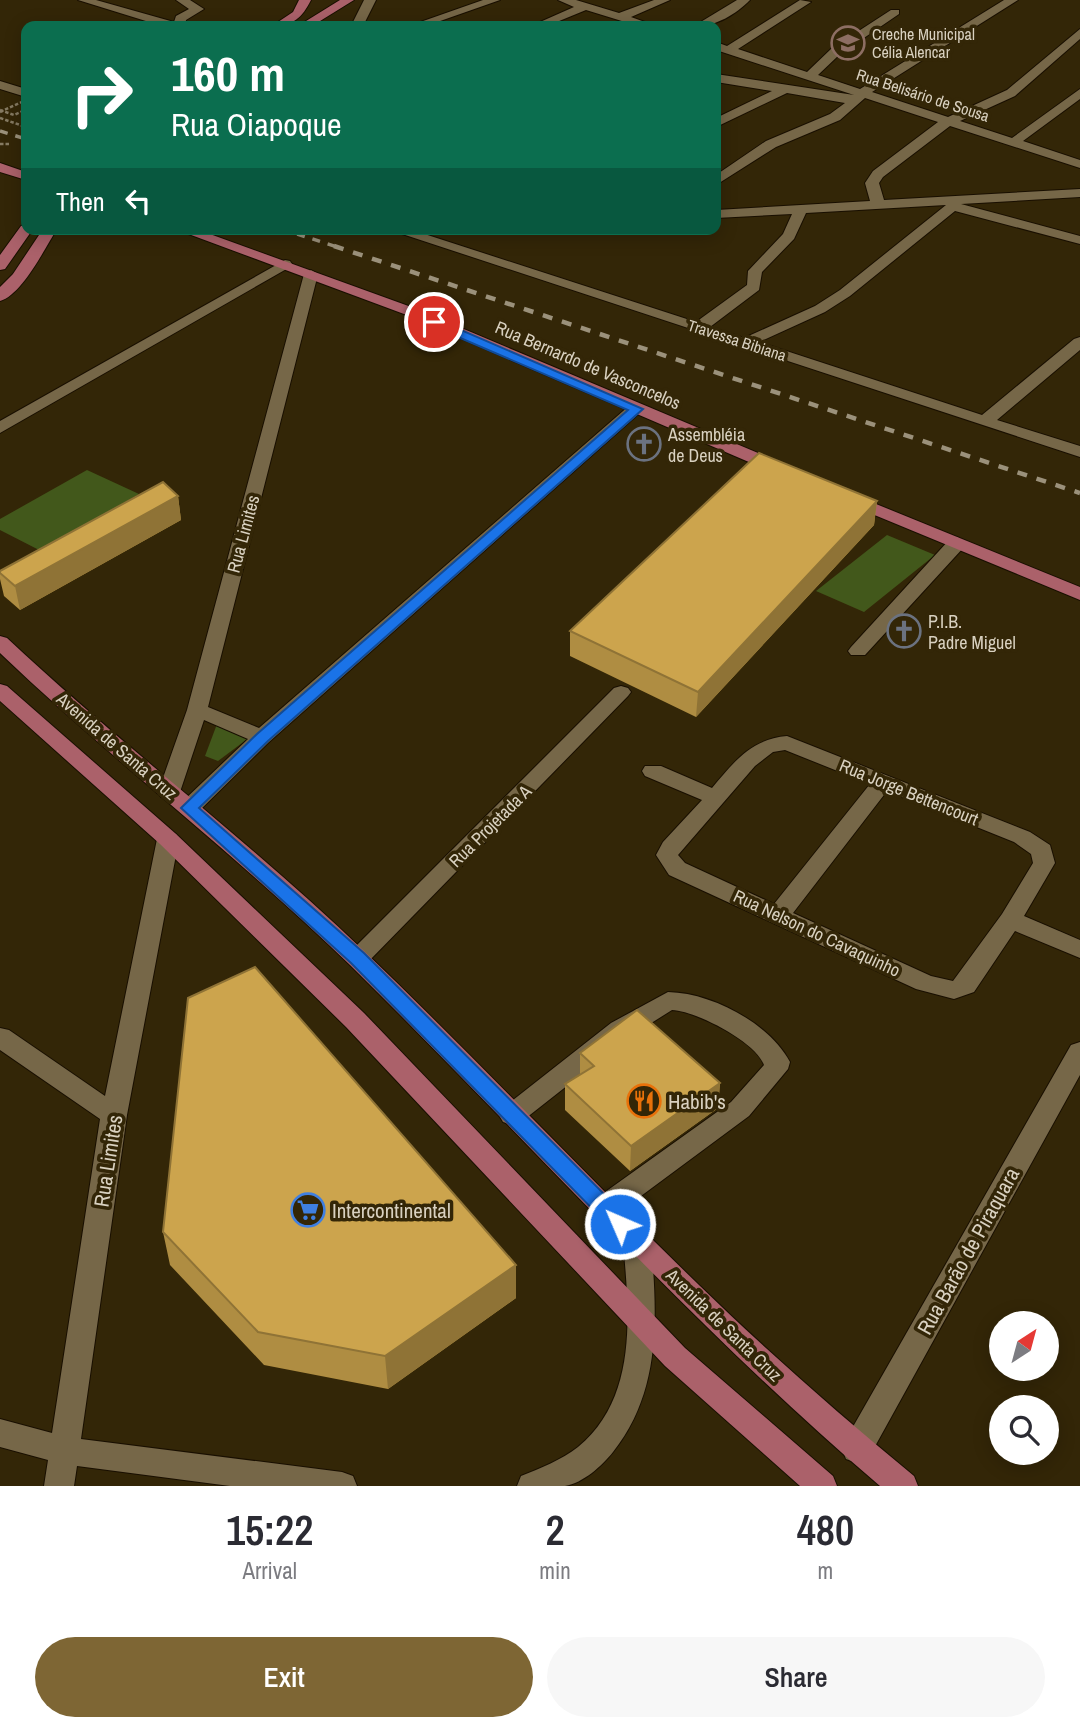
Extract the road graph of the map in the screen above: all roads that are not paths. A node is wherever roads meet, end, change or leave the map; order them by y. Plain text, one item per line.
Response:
1 (84, 0) edge
2 (182, 0) edge
3 (305, 0) edge
4 (348, 0) edge
5 (370, 0) edge
6 (494, 0) edge
7 (564, 0) edge
8 (664, 0) edge
9 (744, 0) edge
10 (1012, 0) edge
11 (805, 2) dead end
12 (586, 6) junction
13 (895, 12) dead end
14 (619, 17) junction
15 (159, 21) edge
16 (179, 21) edge
17 (286, 21) edge
18 (312, 21) edge
19 (360, 21) edge
20 (430, 21) edge
21 (549, 21) edge
22 (633, 21) edge
23 (711, 21) edge
24 (1080, 33) edge
25 (722, 48) edge
26 (810, 76) junction
27 (721, 79) edge
28 (0, 85) edge
29 (784, 90) junction
30 (21, 91) edge
31 (1080, 93) edge
32 (859, 97) junction
33 (721, 121) edge
34 (948, 121) junction
35 (1014, 142) junction
36 (1080, 164) edge
37 (0, 167) edge
38 (21, 174) edge
39 (721, 181) edge
40 (1080, 193) edge
41 (934, 201) junction
42 (878, 204) junction
43 (953, 206) junction
44 (800, 211) junction
45 (721, 214) edge
46 (22, 235) edge
47 (46, 235) edge
48 (200, 235) edge
49 (412, 235) edge
50 (1080, 240) edge
51 (285, 264) junction
52 (0, 266) edge
53 (311, 274) junction
54 (0, 296) edge
55 (698, 328) junction
56 (1080, 342) edge
57 (745, 343) junction
58 (636, 409) junction
59 (985, 421) junction
60 (0, 428) edge
61 (1080, 452) edge
62 (790, 473) edge
63 (829, 489) edge
64 (957, 543) junction
65 (1080, 594) edge
66 (0, 642) edge
67 (858, 652) dead end
68 (0, 690) edge
69 (621, 692) dead end
70 (197, 710) junction
71 (262, 737) junction
72 (653, 771) dead end
73 (884, 781) junction
74 (169, 792) junction
75 (716, 797) junction
76 (189, 808) junction
77 (168, 839) junction
78 (778, 915) junction
79 (1010, 920) junction
80 (1080, 949) edge
81 (358, 958) junction
82 (0, 1037) edge
83 (1080, 1052) edge
84 (114, 1115) junction
85 (512, 1115) junction
86 (604, 1208) junction
87 (637, 1241) junction
88 (640, 1322) junction
89 (0, 1433) edge
90 (857, 1449) junction
91 (65, 1451) junction
92 (233, 1479) edge
93 (60, 1486) edge
94 (342, 1486) edge
95 (532, 1486) edge
96 (822, 1486) edge
97 (903, 1486) edge

1 - 15 street
2 - 16 street
3 - 17 main road
4 - 18 main road
5 - 19 street
6 - 20 street
7 - 12 street
8 - 14 street
9 - 23 street
10 - 32 street
11 - 25 street
12 - 14 street
12 - 21 street
13 - 26 street
14 - 22 street
24 - 34 street
25 - 26 street, Rua Belisário de Sousa
26 - 32 street, Rua Belisário de Sousa
27 - 29 street
28 - 30 street
29 - 32 street
29 - 33 street
31 - 35 street
32 - 34 street, Rua Belisário de Sousa
32 - 39 street
34 - 35 street, Rua Belisário de Sousa
34 - 42 street
35 - 36 street, Rua Belisário de Sousa
37 - 38 main road
40 - 41 street
41 - 42 street
41 - 43 street
42 - 44 street
43 - 50 street
43 - 57 street
44 - 45 street
44 - 55 street
46 - 52 main road
47 - 54 main road
48 - 51 main road, Rua Bernardo de Vasconcelos
49 - 55 street, Travessa Bibiana
51 - 53 main road, Rua Bernardo de Vasconcelos
51 - 60 street
53 - 58 main road, Rua Bernardo de Vasconcelos
53 - 70 street, Rua Limites
55 - 57 street, Travessa Bibiana
56 - 59 street
57 - 59 street, Travessa Bibiana
58 - 62 main road, Rua Bernardo de Vasconcelos
58 - 71 street
59 - 61 street, Travessa Bibiana
63 - 64 main road
64 - 65 main road
64 - 67 street
66 - 74 main road, Avenida de Santa Cruz
68 - 77 main road, Avenida de Santa Cruz
69 - 81 street, Rua Projetada A
70 - 71 street
70 - 74 street, Rua Limites
71 - 76 street
72 - 75 street
73 - 75 street, Rua Jorge Bettencourt
73 - 78 street
73 - 79 street, Rua Jorge Bettencourt
74 - 76 main road, Avenida de Santa Cruz
75 - 78 street, Rua Nelson do Cavaquinho
76 - 81 main road, Avenida de Santa Cruz
77 - 84 street, Rua Limites
77 - 88 main road, Avenida de Santa Cruz
78 - 79 street, Rua Nelson do Cavaquinho
79 - 80 street
81 - 85 main road, Avenida de Santa Cruz
82 - 84 street
83 - 90 street, Rua Barão de Piraquara
84 - 91 street, Rua Limites
85 - 86 main road, Avenida de Santa Cruz
85 - 86 street
86 - 87 main road, Avenida de Santa Cruz
87 - 88 street
87 - 90 main road, Avenida de Santa Cruz
88 - 95 street
88 - 96 main road, Avenida de Santa Cruz
89 - 91 street
90 - 97 main road, Avenida de Santa Cruz
91 - 92 street
91 - 93 street, Rua Limites
92 - 94 street

